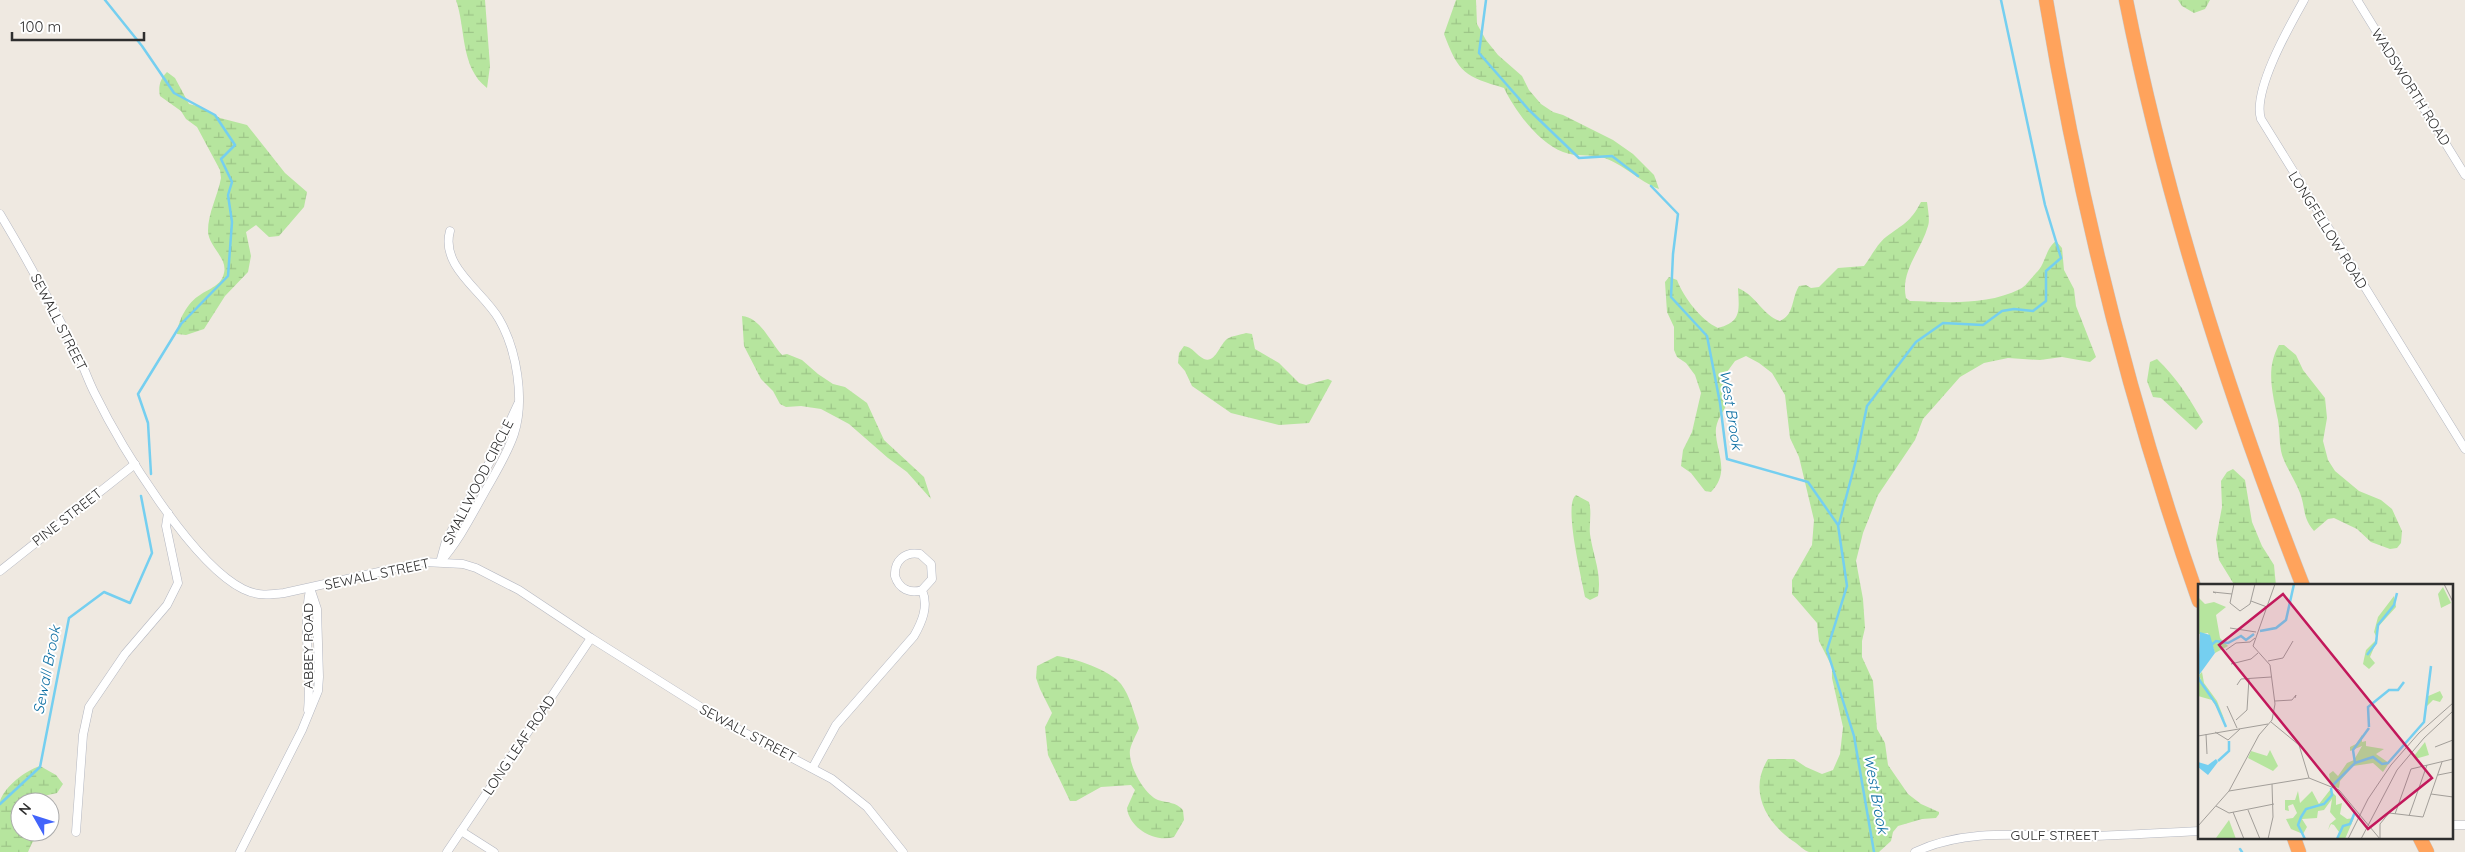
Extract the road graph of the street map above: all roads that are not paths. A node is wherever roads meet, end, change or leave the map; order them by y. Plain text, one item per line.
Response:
1 (2046, 0) edge
2 (2126, 0) edge
3 (2304, 0) edge
4 (2357, 0) edge
5 (2465, 175) edge
6 (0, 215) edge
7 (450, 231) dead end
8 (2465, 449) edge
9 (135, 464) junction
10 (168, 513) junction
11 (440, 562) junction
12 (0, 570) edge
13 (2302, 584) edge
14 (310, 588) junction
15 (922, 590) junction
16 (2198, 598) edge
17 (591, 638) junction
18 (813, 767) junction
19 (2465, 824) edge
20 (2452, 825) edge
21 (461, 831) junction
22 (2198, 831) edge
23 (76, 832) dead end
24 (2295, 840) edge
25 (2421, 840) edge
26 (240, 852) edge
27 (447, 852) edge
28 (494, 852) edge
29 (903, 852) edge
30 (1915, 852) edge
31 (2300, 852) edge
32 (2427, 852) edge

1 - 16 highway
2 - 13 highway
3 - 8 street, LONGFELLOW ROAD
4 - 5 street, WADSWORTH ROAD
6 - 9 street, SEWALL STREET
7 - 11 street, SMALLWOOD CIRCLE
9 - 10 street, SEWALL STREET
9 - 12 street, PINE STREET
10 - 14 street, SEWALL STREET
10 - 23 street
11 - 14 street, SEWALL STREET
11 - 17 street, SEWALL STREET
14 - 26 street, ABBEY ROAD
15 - 15 street
15 - 18 street
17 - 18 street, SEWALL STREET
17 - 21 street, LONG LEAF ROAD
18 - 29 street, SEWALL STREET
19 - 20 street
21 - 27 street, LONG LEAF ROAD
21 - 28 street
22 - 30 street, GULF STREET
24 - 31 highway
25 - 32 highway

